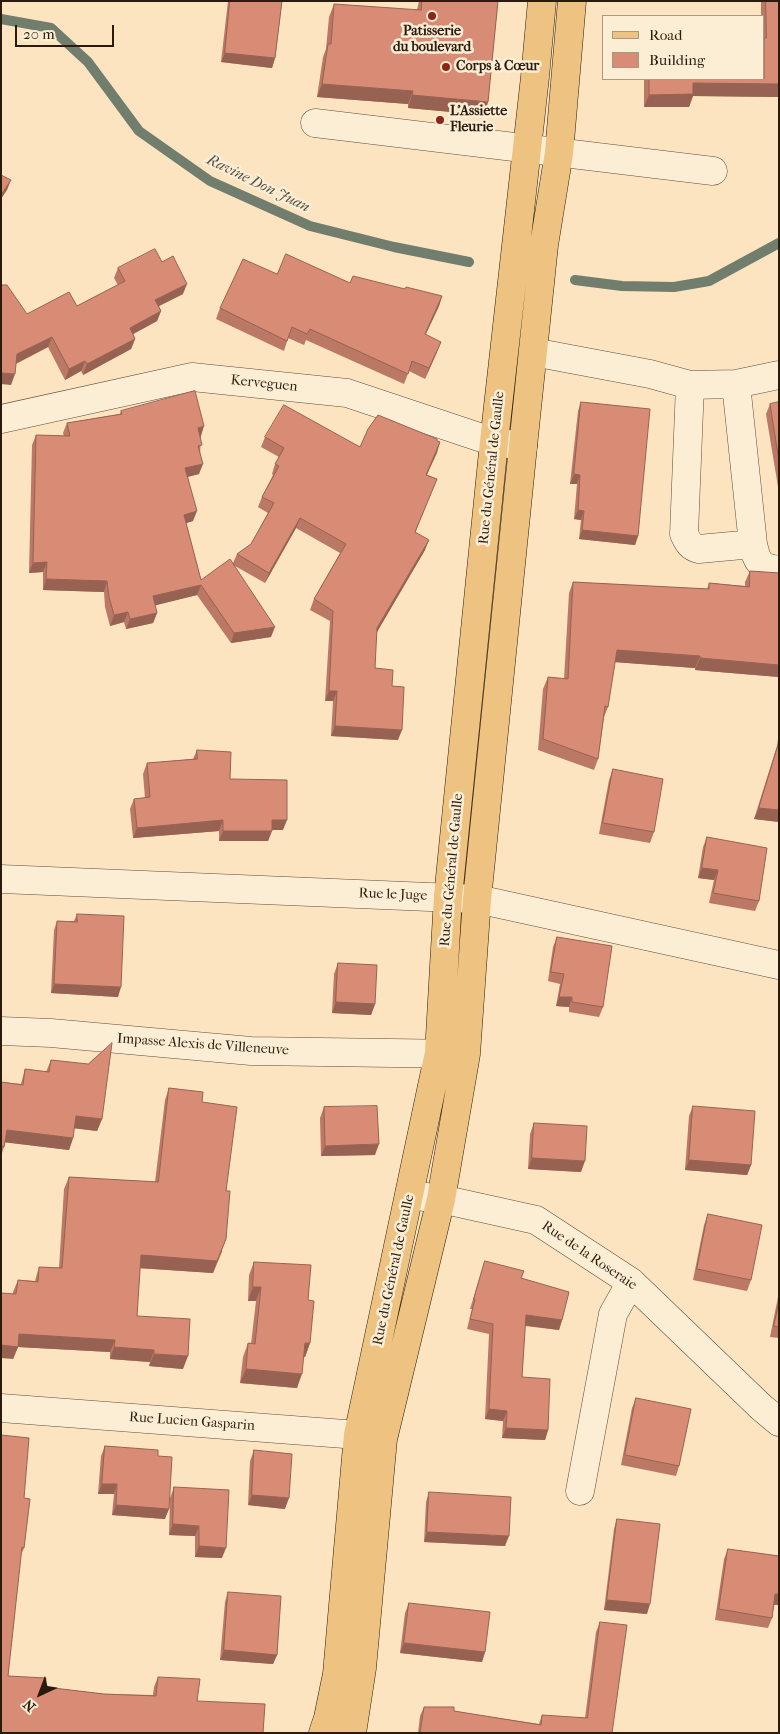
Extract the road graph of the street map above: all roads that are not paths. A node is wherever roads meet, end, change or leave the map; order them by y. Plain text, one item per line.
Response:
1 (542, 1) edge
2 (572, 1) edge
3 (315, 123) dead end
4 (526, 148) junction
5 (559, 153) junction
6 (713, 171) dead end
7 (533, 352) junction
8 (779, 375) edge
9 (736, 384) junction
10 (690, 385) junction
11 (1, 418) edge
12 (494, 442) junction
13 (523, 446) junction
14 (753, 544) junction
15 (779, 570) edge
16 (1, 879) edge
17 (448, 897) junction
18 (477, 899) junction
19 (779, 965) edge
20 (1, 1031) edge
21 (452, 1054) junction
22 (410, 1196) junction
23 (441, 1199) junction
24 (631, 1282) junction
25 (1, 1408) edge
26 (779, 1422) edge
27 (371, 1437) junction
28 (580, 1491) dead end
29 (323, 1733) edge
30 (352, 1733) edge

1 - 4 main road, Rue du Général de Gaulle
2 - 5 main road, Rue du Général de Gaulle
3 - 4 street
4 - 5 street
4 - 12 main road, Rue du Général de Gaulle
5 - 6 street
5 - 7 main road, Rue du Général de Gaulle
7 - 10 street
7 - 13 main road, Rue du Général de Gaulle
8 - 9 street
9 - 10 street
9 - 14 street
10 - 14 street
11 - 12 street, Kerveguen
12 - 13 street, Kerveguen
12 - 17 main road, Rue du Général de Gaulle
13 - 18 main road, Rue du Général de Gaulle
14 - 15 street
16 - 17 street, Rue le Juge
17 - 18 street, Rue le Juge
17 - 21 main road, Rue du Général de Gaulle
18 - 19 street, Rue le Juge
18 - 21 main road, Rue du Général de Gaulle
20 - 21 street, Impasse Alexis de Villeneuve
21 - 22 main road, Rue du Général de Gaulle
21 - 23 main road, Rue du Général de Gaulle
22 - 23 street, Rue de la Roseraie
22 - 27 main road, Rue du Général de Gaulle
23 - 24 street, Rue de la Roseraie
23 - 27 main road, Rue du Général de Gaulle
24 - 26 street, Rue de la Roseraie
24 - 28 street
25 - 27 street, Rue Lucien Gasparin
27 - 29 main road, Rue du Général de Gaulle
27 - 30 main road, Rue du Général de Gaulle

